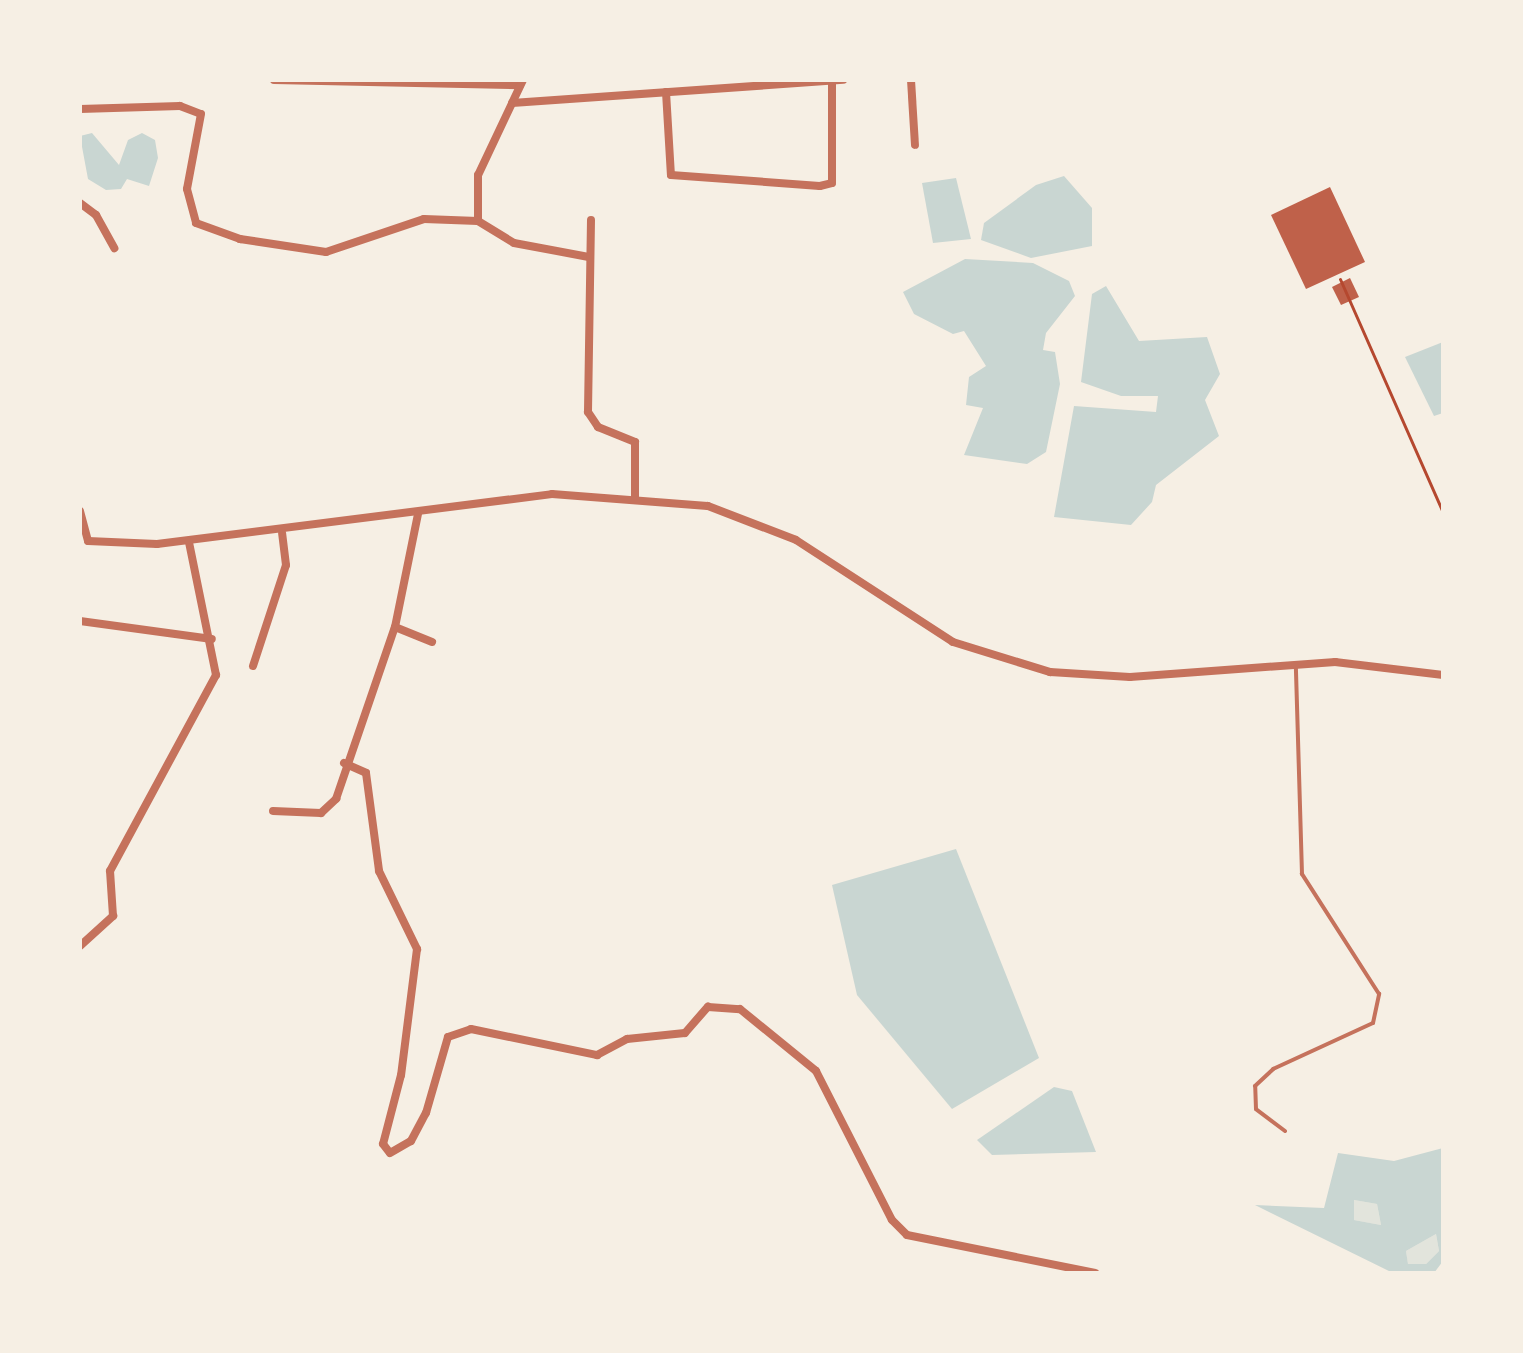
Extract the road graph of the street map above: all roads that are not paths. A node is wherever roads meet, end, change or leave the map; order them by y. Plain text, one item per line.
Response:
1 (274, 80) edge
2 (843, 80) edge
3 (911, 80) edge
4 (832, 81) edge
5 (522, 83) edge
6 (666, 92) junction
7 (512, 103) junction
8 (80, 109) edge
9 (915, 145) dead end
10 (80, 203) edge
11 (591, 220) dead end
12 (478, 221) junction
13 (114, 248) dead end
14 (589, 257) junction
15 (635, 497) junction
16 (80, 511) edge
17 (418, 514) junction
18 (282, 533) junction
19 (189, 542) junction
20 (80, 621) edge
21 (395, 627) junction
22 (212, 639) junction
23 (432, 642) dead end
24 (1296, 664) junction
25 (253, 666) dead end
26 (1443, 675) edge
27 (344, 763) junction
28 (273, 811) dead end
29 (80, 946) edge
30 (1285, 1131) dead end
31 (1095, 1273) edge

1 - 5 street
2 - 4 street
3 - 9 street
4 - 6 street
4 - 6 street
5 - 7 street
6 - 7 street
7 - 12 street
8 - 12 street
10 - 13 street
11 - 14 street
12 - 14 street
14 - 15 street
15 - 17 street
15 - 24 street
16 - 19 street
17 - 18 street
17 - 21 street
18 - 19 street
18 - 25 street
19 - 22 street
20 - 22 street
21 - 23 street
21 - 27 street
22 - 29 street
24 - 26 street
24 - 30 lane
27 - 28 street
27 - 31 street

